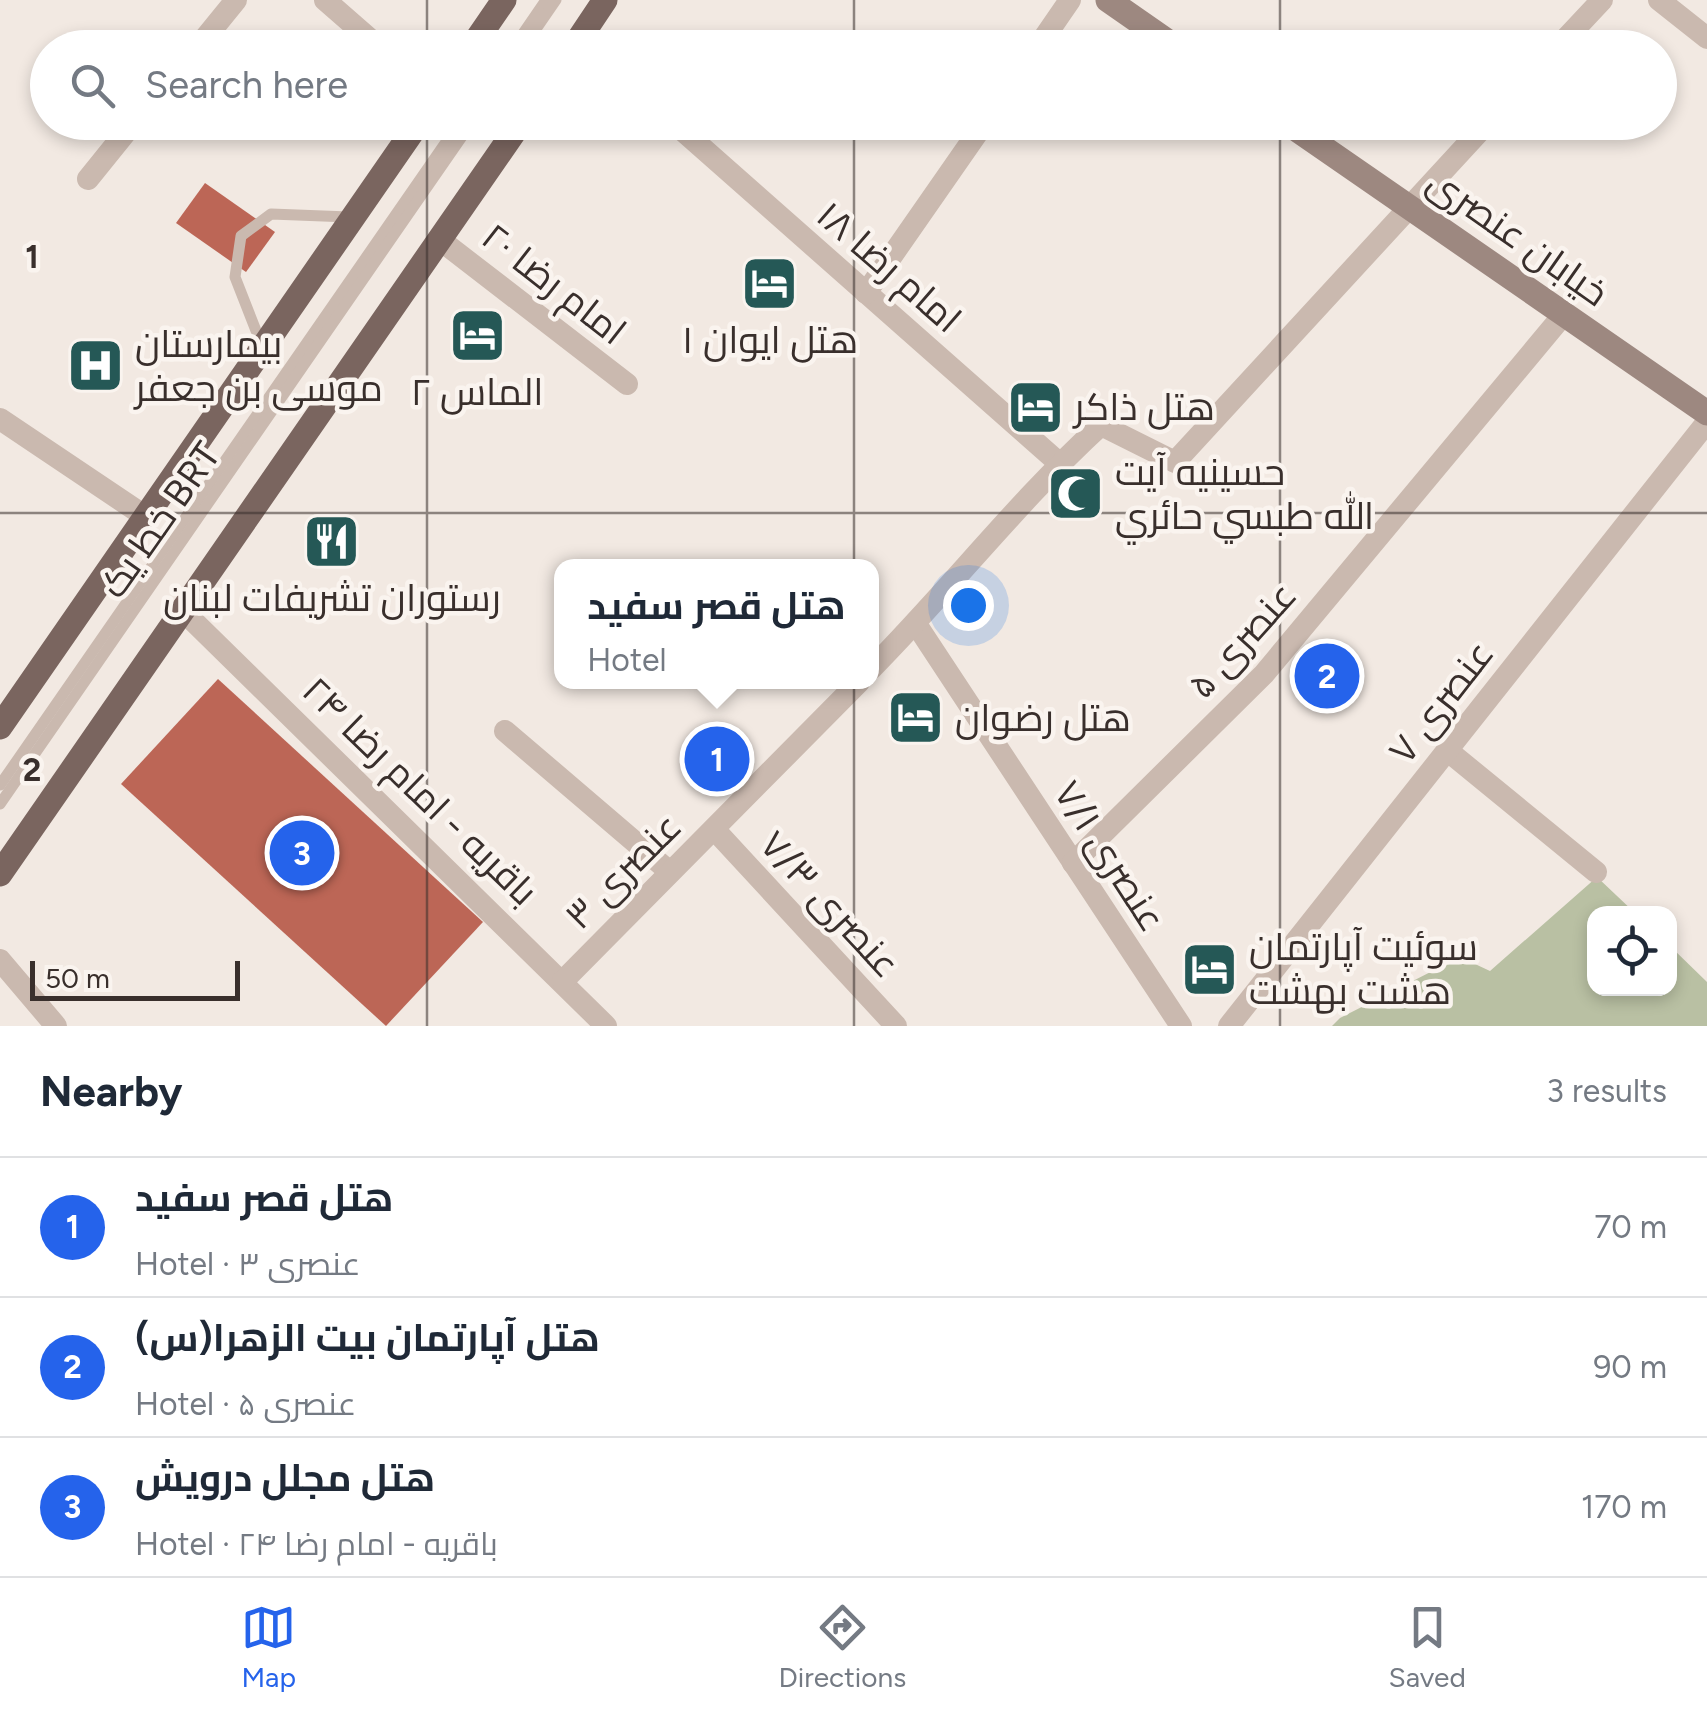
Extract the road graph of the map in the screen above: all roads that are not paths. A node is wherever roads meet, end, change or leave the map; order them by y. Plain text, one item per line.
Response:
1 (236, 0) edge
2 (325, 0) edge
3 (504, 0) edge
4 (546, 0) edge
5 (556, 0) edge
6 (606, 0) edge
7 (1070, 0) edge
8 (1108, 0) edge
9 (1602, 0) edge
10 (1659, 0) edge
11 (211, 30) edge
12 (359, 30) edge
13 (483, 30) edge
14 (525, 30) edge
15 (536, 30) edge
16 (588, 30) edge
17 (1049, 30) edge
18 (1151, 30) edge
19 (1574, 30) edge
20 (1707, 38) edge
21 (119, 140) edge
22 (407, 140) edge
23 (448, 140) edge
24 (460, 140) edge
25 (508, 140) edge
26 (693, 140) edge
27 (972, 140) edge
28 (1312, 140) edge
29 (1471, 140) edge
30 (88, 178) dead end
31 (1409, 207) junction
32 (353, 218) junction
33 (439, 240) junction
34 (866, 293) junction
35 (1564, 314) junction
36 (262, 348) junction
37 (627, 384) dead end
38 (1707, 413) edge
39 (0, 419) edge
40 (1707, 422) edge
41 (1059, 464) junction
42 (146, 517) junction
43 (181, 609) junction
44 (916, 624) junction
45 (879, 661) edge
46 (852, 689) edge
47 (0, 727) edge
48 (505, 731) dead end
49 (1448, 751) junction
50 (0, 785) edge
51 (0, 804) edge
52 (714, 828) junction
53 (1073, 863) junction
54 (670, 872) junction
55 (1596, 872) dead end
56 (0, 874) edge
57 (0, 960) edge
58 (563, 981) junction
59 (56, 1026) edge
60 (606, 1026) edge
61 (896, 1026) edge
62 (1180, 1026) edge
63 (1230, 1026) edge

1 - 11 street
2 - 12 street
3 - 13 main road
4 - 14 lane
5 - 15 lane
6 - 16 main road
7 - 17 street
8 - 18 street
9 - 19 street
10 - 20 street
21 - 30 street
22 - 32 main road
23 - 50 lane, خط یک BRT
24 - 51 lane, خط یک BRT
25 - 33 main road
26 - 34 street, امام رضا ۱۸
27 - 34 street
28 - 31 street, خیابان عنصری
29 - 31 street
31 - 35 street, خیابان عنصری
31 - 41 street
32 - 36 main road
32 - 36 lane
33 - 37 street, امام رضا ۲۰
33 - 43 main road
34 - 41 street, امام رضا ۱۸
35 - 38 street, خیابان عنصری
35 - 53 street, عنصری ۵
36 - 42 main road
39 - 42 street
40 - 49 street, عنصری ۷
41 - 44 street
42 - 47 main road
43 - 56 main road
43 - 58 street, باقریه - امام رضا ۲۴
44 - 45 street
44 - 53 street, عنصری ۷/۱
46 - 52 street, عنصری ۳
48 - 54 street
49 - 55 street
49 - 63 street, عنصری ۷
52 - 54 street, عنصری ۳
52 - 61 street, عنصری ۷/۳
53 - 62 street, عنصری ۷/۱
54 - 58 street, عنصری ۳
57 - 59 street
58 - 60 street, باقریه - امام رضا ۲۴

